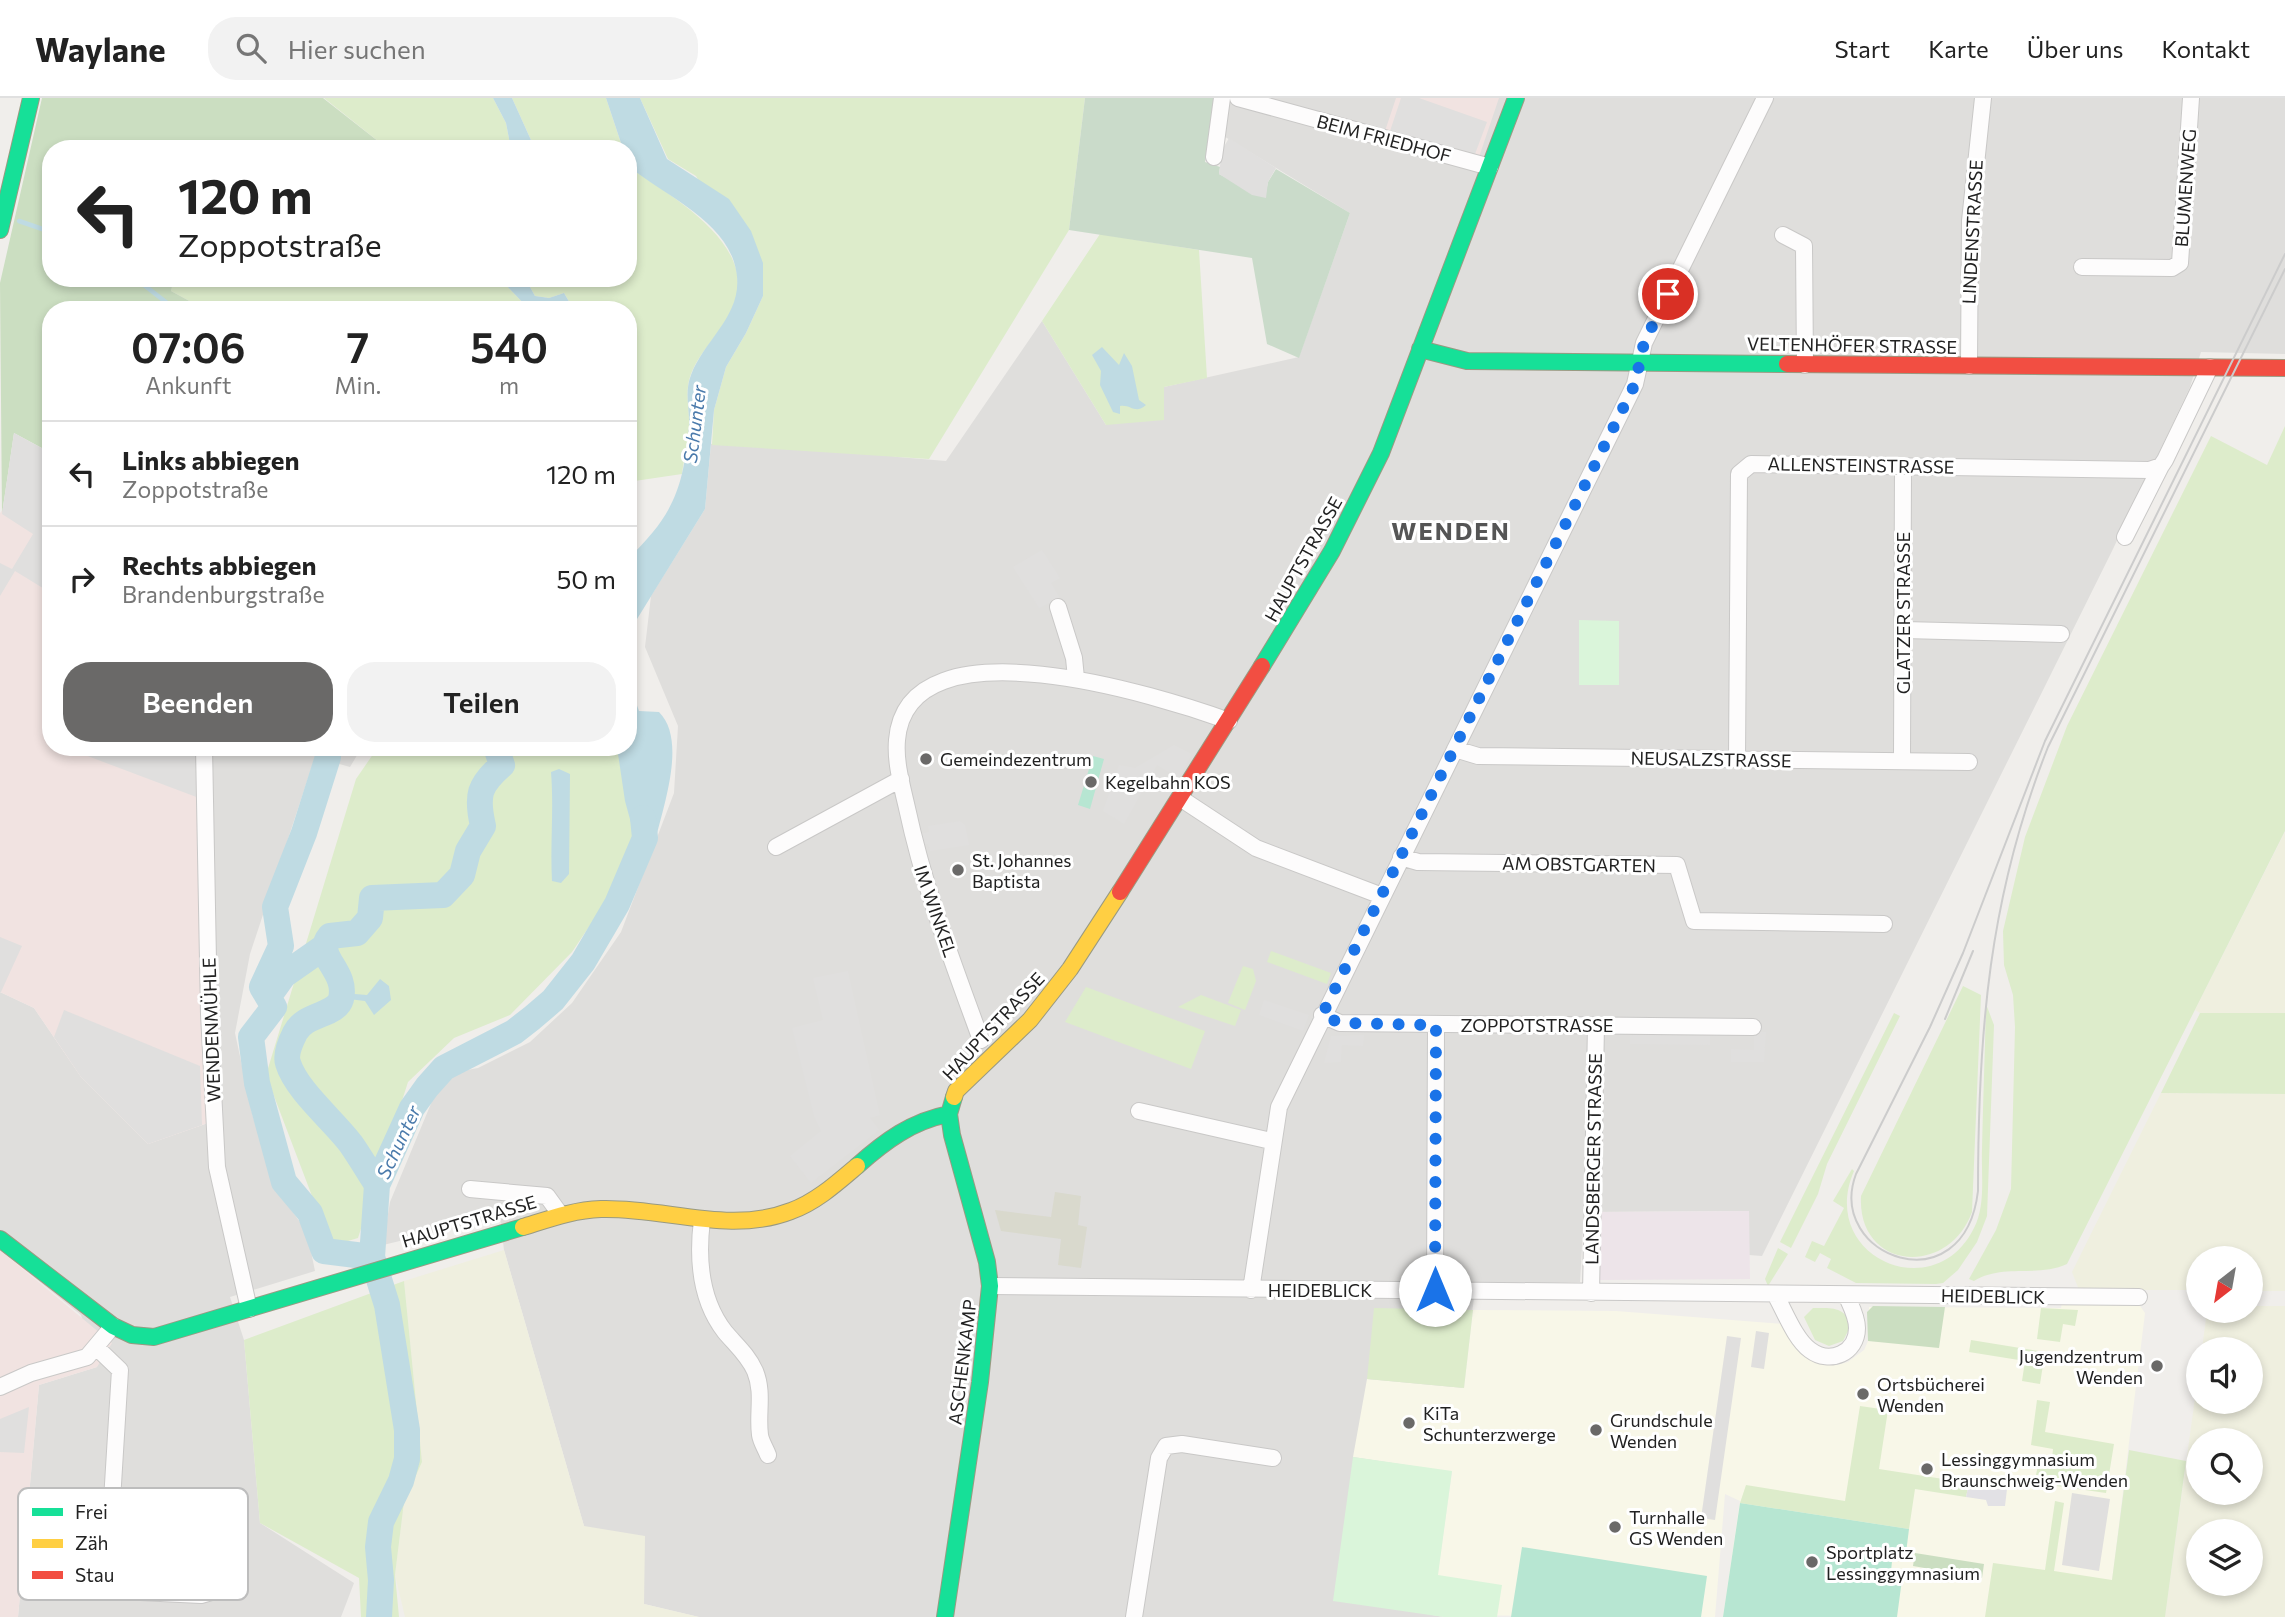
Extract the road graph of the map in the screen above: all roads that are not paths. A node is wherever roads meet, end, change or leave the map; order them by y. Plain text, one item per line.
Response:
1 (31, 98) edge
2 (1222, 98) edge
3 (1238, 98) edge
4 (1516, 98) edge
5 (1765, 98) edge
6 (1983, 98) edge
7 (2191, 98) edge
8 (1214, 157) dead end
9 (1490, 167) junction
10 (0, 230) edge
11 (1783, 235) dead end
12 (2082, 267) dead end
13 (1420, 349) junction
14 (1641, 362) junction
15 (1805, 365) junction
16 (1969, 366) junction
17 (2210, 367) junction
18 (2285, 368) edge
19 (1903, 466) junction
20 (2161, 466) junction
21 (2125, 537) dead end
22 (1058, 607) dead end
23 (1904, 631) junction
24 (2061, 634) dead end
25 (1076, 678) junction
26 (1229, 721) junction
27 (1455, 749) junction
28 (204, 756) edge
29 (1737, 760) junction
30 (1902, 760) junction
31 (1969, 762) dead end
32 (901, 779) junction
33 (1180, 798) junction
34 (776, 847) dead end
35 (1401, 857) junction
36 (1382, 896) junction
37 (1884, 925) dead end
38 (1322, 1015) junction
39 (1436, 1025) junction
40 (1596, 1025) junction
41 (1753, 1027) dead end
42 (981, 1040) dead end
43 (1139, 1111) dead end
44 (949, 1114) junction
45 (1271, 1141) junction
46 (470, 1189) dead end
47 (560, 1214) junction
48 (702, 1220) junction
49 (0, 1239) edge
50 (990, 1286) junction
51 (1251, 1290) junction
52 (1435, 1290) junction
53 (1591, 1293) junction
54 (1776, 1296) junction
55 (1847, 1297) junction
56 (2139, 1297) dead end
57 (249, 1309) junction
58 (113, 1326) junction
59 (97, 1348) junction
60 (0, 1387) edge
61 (768, 1455) dead end
62 (1273, 1458) dead end
63 (113, 1488) edge
64 (945, 1617) edge
65 (1134, 1617) edge

1 - 10 main road
2 - 8 street
3 - 9 street, BEIM FRIEDHOF
4 - 9 main road, HAUPTSTRASSE
5 - 14 street
6 - 16 street, LINDENSTRASSE
7 - 12 street, BLUMENWEG
9 - 13 main road, HAUPTSTRASSE
11 - 15 street
13 - 14 main road, VELTENHÖFER STRASSE
13 - 26 main road, HAUPTSTRASSE
14 - 15 main road, VELTENHÖFER STRASSE
14 - 27 street
15 - 16 main road, VELTENHÖFER STRASSE
16 - 17 main road, VELTENHÖFER STRASSE
17 - 18 main road, VELTENHÖFER STRASSE
17 - 20 street
19 - 20 street, ALLENSTEINSTRASSE
19 - 23 street, GLATZER STRASSE
19 - 29 street, ALLENSTEINSTRASSE
20 - 21 street
22 - 25 street
23 - 24 street
23 - 30 street, GLATZER STRASSE
25 - 26 street, IM WINKEL
25 - 32 street, IM WINKEL
26 - 33 main road, HAUPTSTRASSE
27 - 29 street, NEUSALZSTRASSE
27 - 35 street
28 - 57 street, WENDENMÜHLE
29 - 30 street, NEUSALZSTRASSE
30 - 31 street, NEUSALZSTRASSE
32 - 34 street
32 - 42 street, IM WINKEL
33 - 36 street
33 - 44 main road, HAUPTSTRASSE
35 - 36 street
35 - 37 street, AM OBSTGARTEN
36 - 38 street
38 - 39 street, ZOPPOTSTRASSE
38 - 45 street
39 - 40 street, ZOPPOTSTRASSE
39 - 52 street
40 - 41 street, ZOPPOTSTRASSE
40 - 53 street, LANDSBERGER STRASSE
43 - 45 street
44 - 48 main road, HAUPTSTRASSE
44 - 50 main road, ASCHENKAMP
45 - 51 street
46 - 47 street
47 - 48 main road, HAUPTSTRASSE
47 - 57 main road, HAUPTSTRASSE
48 - 61 street
49 - 58 main road
50 - 51 street, HEIDEBLICK
50 - 64 main road, ASCHENKAMP
51 - 52 street, HEIDEBLICK
52 - 53 street, HEIDEBLICK
53 - 54 street, HEIDEBLICK
54 - 55 street, HEIDEBLICK
54 - 55 street
55 - 56 street, HEIDEBLICK
57 - 58 main road, HAUPTSTRASSE
58 - 59 street
59 - 60 street
59 - 63 street
62 - 65 street

